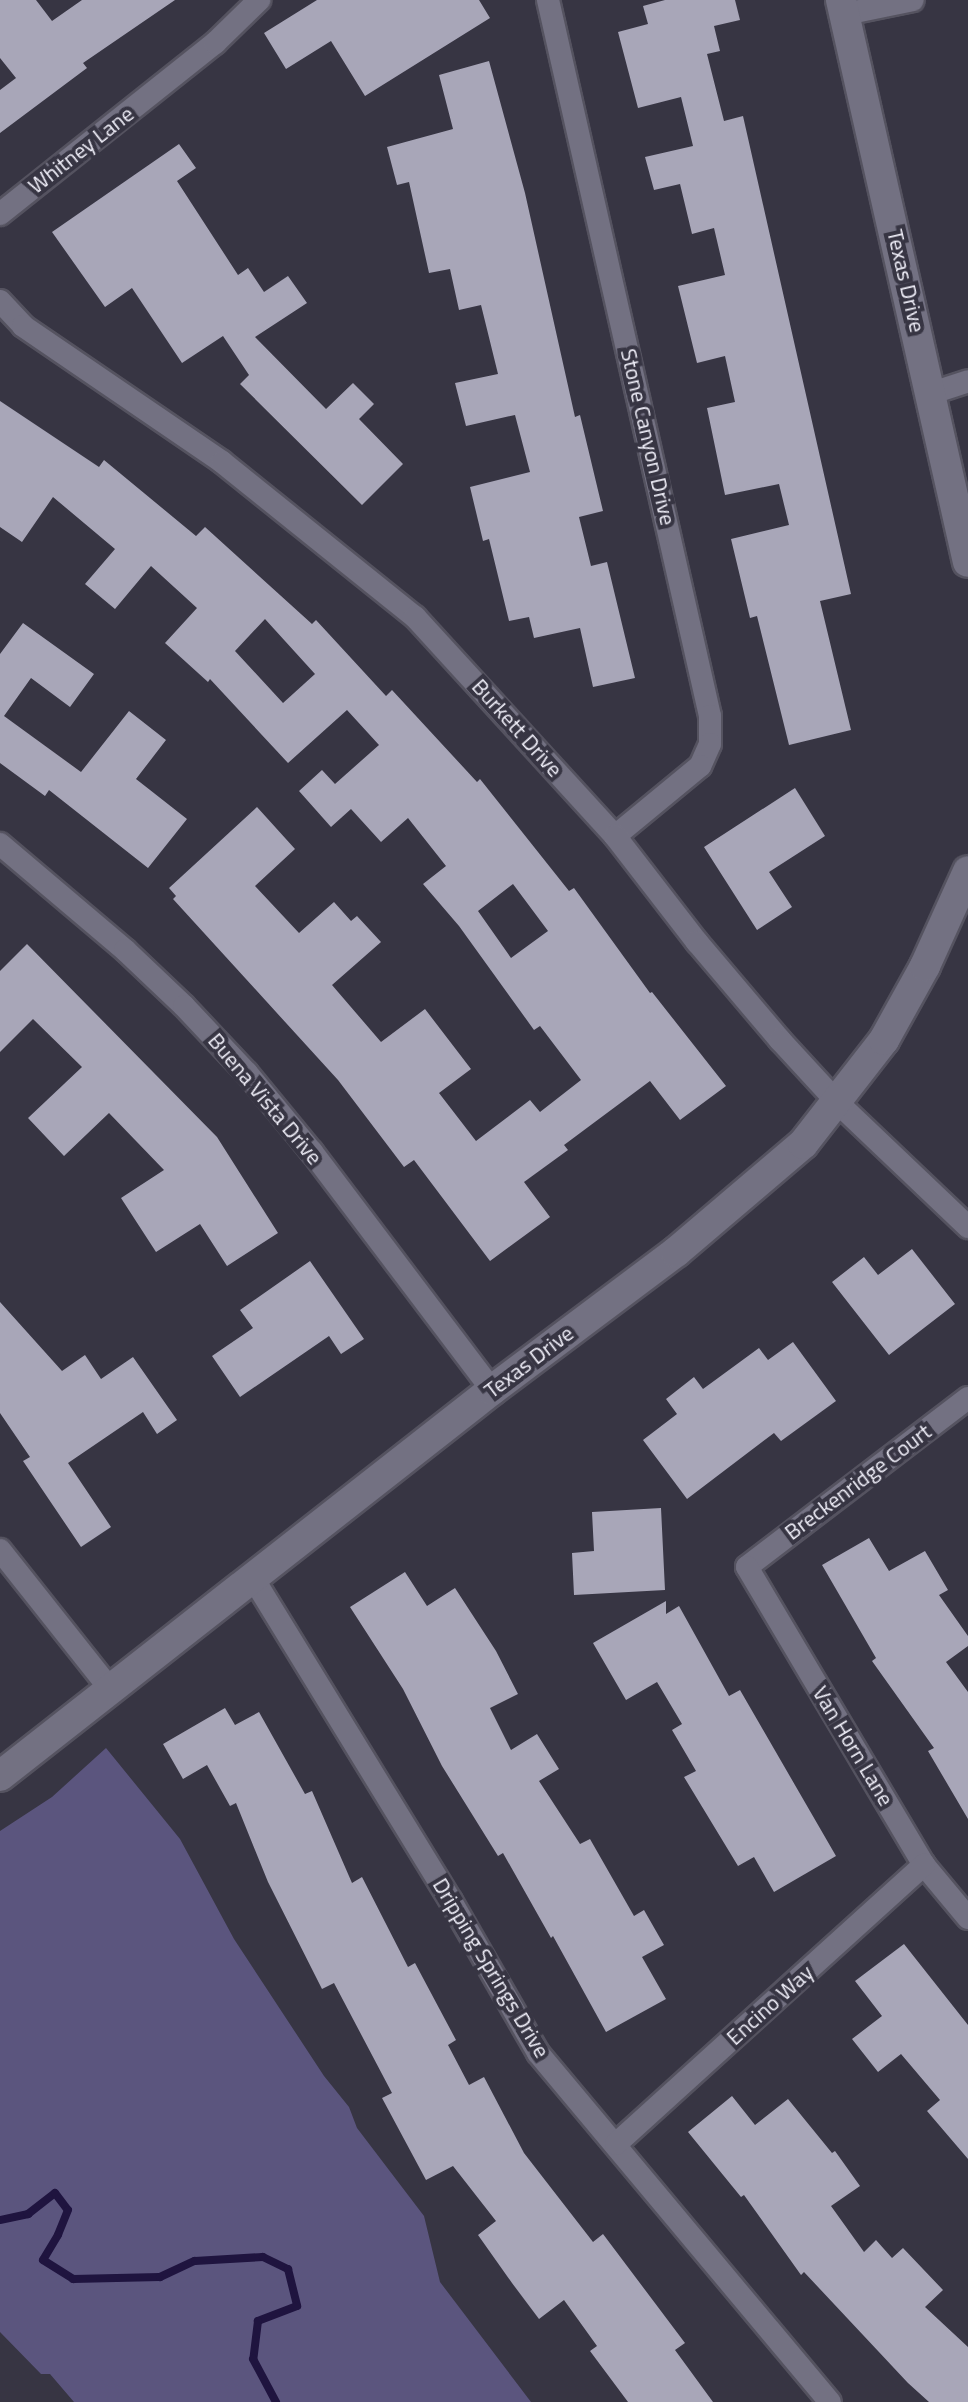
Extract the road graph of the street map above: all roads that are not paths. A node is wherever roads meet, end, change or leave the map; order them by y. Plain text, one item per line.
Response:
1 (259, 0) edge
2 (548, 0) edge
3 (913, 0) edge
4 (843, 7) edge
5 (0, 214) edge
6 (0, 301) edge
7 (968, 381) edge
8 (932, 393) junction
9 (968, 562) edge
10 (615, 836) junction
11 (0, 844) edge
12 (968, 871) edge
13 (838, 1103) junction
14 (968, 1227) edge
15 (492, 1390) junction
16 (968, 1398) edge
17 (0, 1550) edge
18 (747, 1567) joint
19 (253, 1578) junction
20 (110, 1689) junction
21 (0, 1776) edge
22 (924, 1865) junction
23 (968, 1918) edge
24 (616, 2144) junction
25 (830, 2402) edge

1 - 5 street, Whitney Lane
2 - 10 street, Stone Canyon Drive
3 - 4 street
4 - 8 street, Texas Drive
6 - 10 street, Burkett Drive
7 - 8 street
8 - 9 street, Texas Drive
10 - 13 street, Burkett Drive
11 - 15 street, Buena Vista Drive
12 - 13 street, Texas Drive
13 - 14 street, Burkett Drive
13 - 15 street, Texas Drive
15 - 19 street, Texas Drive
16 - 18 street, Breckenridge Court
17 - 20 street
18 - 22 street, Van Horn Lane
19 - 20 street, Texas Drive
19 - 24 street, Dripping Springs Drive
20 - 21 street, Texas Drive
22 - 23 street, Van Horn Lane
22 - 24 street, Encino Way
24 - 25 street, Dripping Springs Drive

